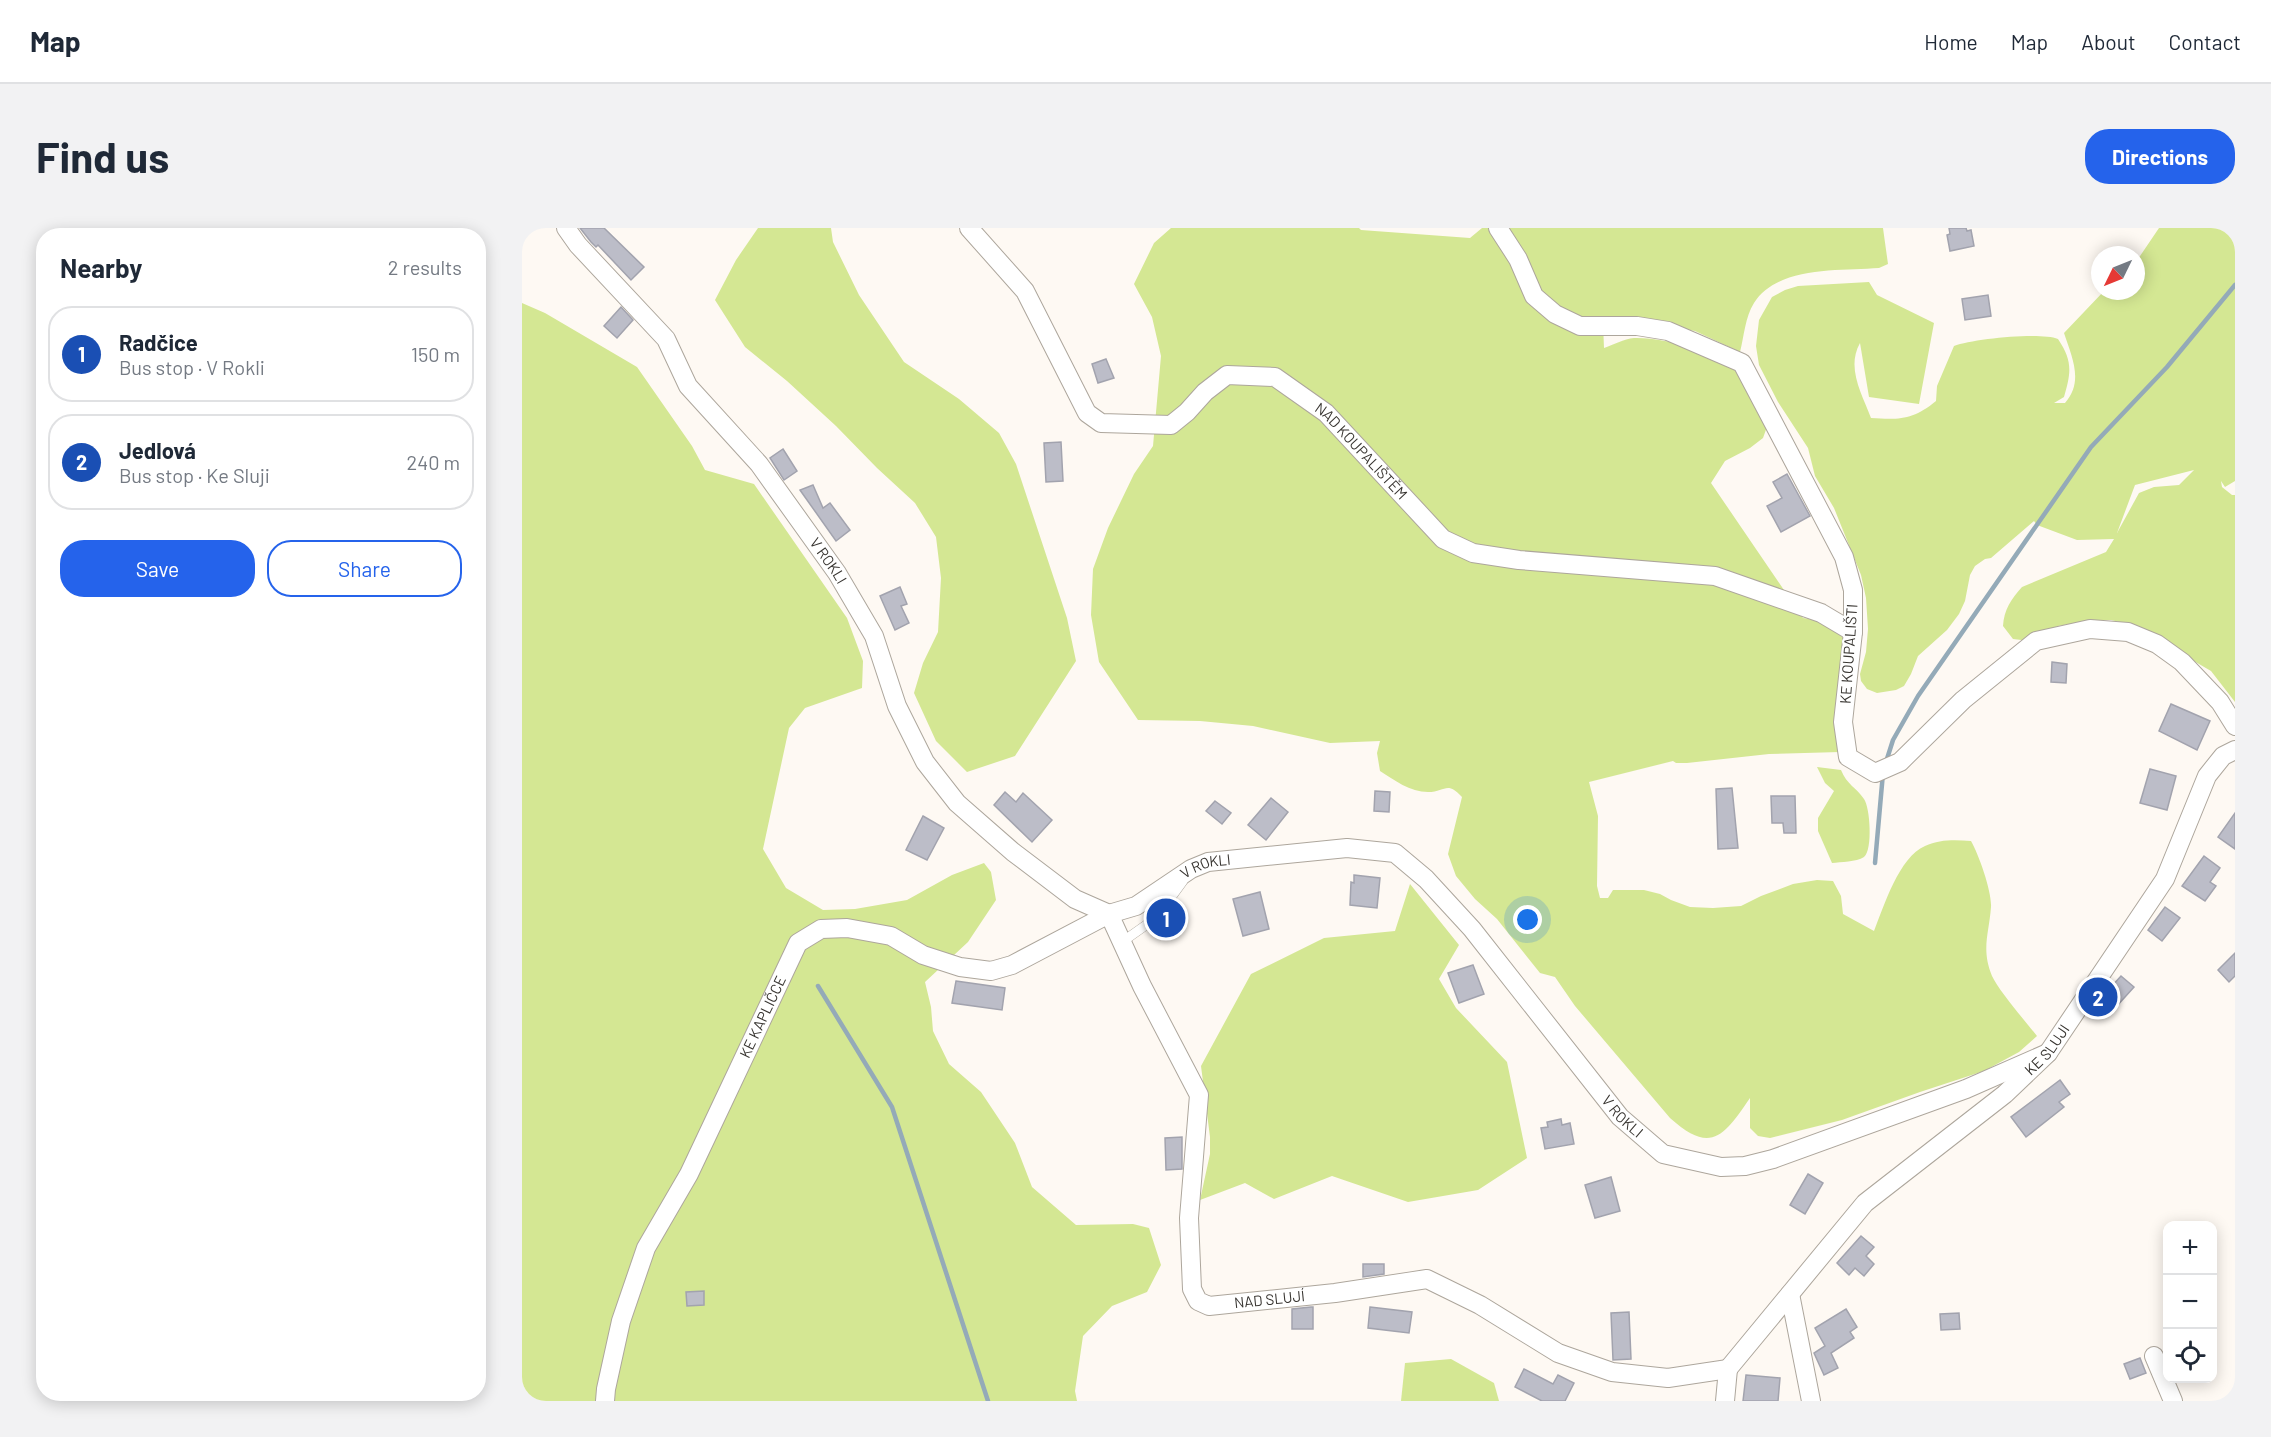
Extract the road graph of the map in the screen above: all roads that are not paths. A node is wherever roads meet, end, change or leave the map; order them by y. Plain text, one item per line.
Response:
1 (566, 228) edge
2 (969, 228) edge
3 (1498, 228) edge
4 (1853, 632) junction
5 (2235, 726) edge
6 (2235, 750) edge
7 (1191, 869) junction
8 (1109, 914) junction
9 (1122, 942) junction
10 (2048, 1053) junction
11 (1790, 1294) junction
12 (2154, 1356) dead end
13 (1728, 1369) junction
14 (605, 1401) edge
15 (1725, 1401) edge
16 (1811, 1401) edge
17 (2173, 1401) edge

1 - 8 street, V ROKLI
2 - 4 street, NAD KOUPALIŠTĚM
3 - 4 street, KE KOUPALIŠTI
4 - 5 street, KE KOUPALIŠTI
6 - 10 street, KE SLUJI
7 - 8 street, V ROKLI
7 - 9 lane
7 - 10 street, V ROKLI
8 - 9 street, NAD SLUJÍ
8 - 14 street, KE KAPLIČCE
9 - 13 street, NAD SLUJÍ
10 - 11 street, KE SLUJI
11 - 13 street, KE SLUJI
11 - 16 street
12 - 17 street
13 - 15 street

